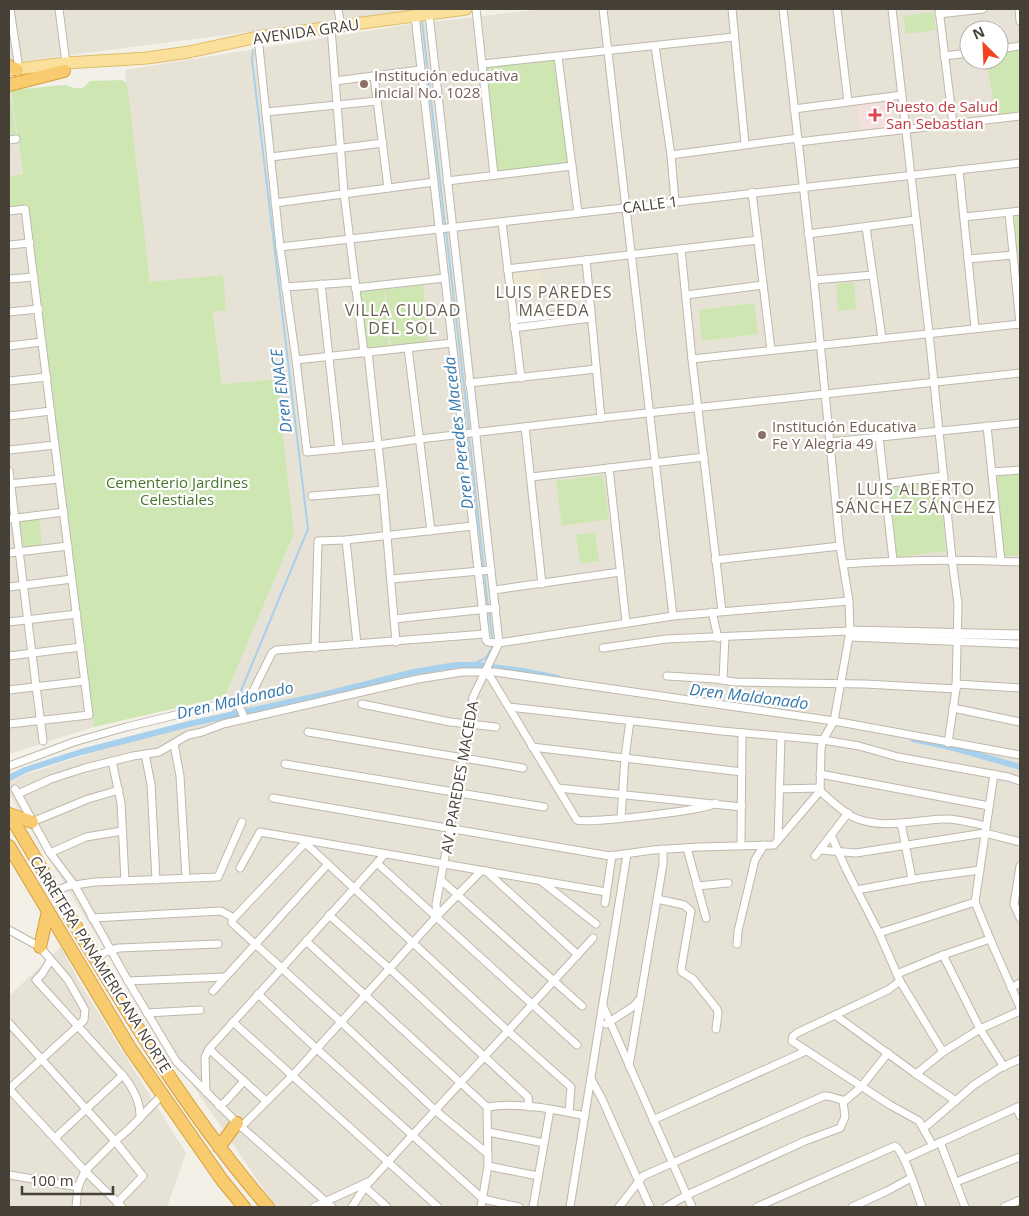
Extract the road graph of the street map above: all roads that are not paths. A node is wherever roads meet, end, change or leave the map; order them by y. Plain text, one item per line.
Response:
1 (10, 9) edge
2 (59, 9) edge
3 (338, 9) edge
4 (466, 9) edge
5 (476, 9) edge
6 (603, 9) edge
7 (732, 9) edge
8 (783, 9) edge
9 (837, 9) edge
10 (892, 9) edge
11 (983, 9) edge
12 (1019, 9) edge
13 (939, 11) edge
14 (429, 14) junction
15 (415, 16) junction
16 (1020, 21) edge
17 (336, 27) junction
18 (258, 37) junction
19 (734, 37) junction
20 (656, 46) junction
21 (609, 51) junction
22 (959, 54) edge
23 (944, 56) junction
24 (558, 57) junction
25 (483, 64) junction
26 (65, 67) junction
27 (420, 70) junction
28 (12, 71) edge
29 (374, 76) junction
30 (335, 80) junction
31 (9, 85) edge
32 (902, 95) junction
33 (377, 101) junction
34 (848, 102) junction
35 (337, 105) junction
36 (794, 109) junction
37 (266, 112) junction
38 (1020, 116) edge
39 (953, 124) junction
40 (906, 130) junction
41 (798, 140) junction
42 (383, 143) junction
43 (745, 144) junction
44 (340, 148) junction
45 (670, 155) junction
46 (271, 157) junction
47 (1020, 163) edge
48 (572, 166) junction
49 (959, 170) junction
50 (494, 175) junction
51 (911, 176) junction
52 (447, 181) junction
53 (434, 182) junction
54 (388, 188) junction
55 (804, 188) junction
56 (752, 192) junction
57 (344, 193) junction
58 (675, 201) junction
59 (275, 203) junction
60 (626, 207) junction
61 (9, 211) edge
62 (1020, 211) edge
63 (1009, 212) junction
64 (578, 213) junction
65 (964, 217) junction
66 (916, 220) junction
67 (502, 222) junction
68 (866, 227) junction
69 (451, 228) junction
70 (440, 229) junction
71 (808, 234) junction
72 (349, 240) junction
73 (758, 240) junction
74 (30, 243) junction
75 (9, 245) edge
76 (280, 247) junction
77 (681, 249) junction
78 (632, 254) junction
79 (968, 259) junction
80 (1016, 259) edge
81 (586, 260) junction
82 (507, 269) junction
83 (34, 276) junction
84 (873, 276) junction
85 (444, 278) junction
86 (9, 279) edge
87 (814, 280) junction
88 (321, 284) junction
89 (355, 285) junction
90 (763, 285) junction
91 (285, 287) junction
92 (686, 294) junction
93 (38, 309) junction
94 (9, 312) edge
95 (591, 315) junction
96 (514, 324) junction
97 (1020, 324) edge
98 (975, 328) junction
99 (930, 333) junction
100 (882, 338) junction
101 (42, 342) junction
102 (452, 343) junction
103 (820, 345) junction
104 (9, 346) edge
105 (408, 348) junction
106 (771, 350) junction
107 (366, 353) junction
108 (329, 357) junction
109 (692, 359) junction
110 (296, 360) junction
111 (596, 369) junction
112 (1020, 372) edge
113 (47, 377) junction
114 (521, 378) junction
115 (9, 381) edge
116 (935, 382) junction
117 (469, 383) junction
118 (824, 394) junction
119 (699, 407) junction
120 (51, 411) junction
121 (650, 413) junction
122 (9, 416) edge
123 (601, 418) junction
124 (1020, 423) edge
125 (987, 426) junction
126 (525, 427) junction
127 (940, 430) junction
128 (475, 433) junction
129 (462, 434) junction
130 (879, 437) junction
131 (420, 439) junction
132 (830, 442) junction
133 (55, 444) junction
134 (378, 445) junction
135 (340, 449) junction
136 (9, 450) edge
137 (704, 457) junction
138 (656, 463) junction
139 (609, 468) junction
140 (1020, 470) edge
141 (9, 471) edge
142 (992, 472) junction
143 (944, 476) junction
144 (531, 477) junction
145 (59, 479) junction
146 (10, 484) edge
147 (884, 484) junction
148 (383, 490) junction
149 (312, 496) dead end
150 (64, 512) junction
151 (12, 518) edge
152 (473, 526) junction
153 (431, 532) junction
154 (387, 535) junction
155 (346, 540) junction
156 (68, 546) junction
157 (840, 546) junction
158 (19, 552) junction
159 (9, 554) edge
160 (952, 559) junction
161 (715, 560) junction
162 (893, 560) junction
163 (1001, 561) junction
164 (1020, 562) edge
165 (844, 564) junction
166 (491, 570) junction
167 (478, 572) junction
168 (620, 572) junction
169 (391, 579) junction
170 (72, 580) junction
171 (542, 584) junction
172 (23, 586) junction
173 (9, 588) edge
174 (494, 590) junction
175 (849, 601) junction
176 (496, 608) junction
177 (482, 610) junction
178 (722, 611) junction
179 (712, 612) junction
180 (77, 614) junction
181 (673, 616) junction
182 (394, 619) junction
183 (27, 620) junction
184 (9, 622) edge
185 (626, 622) junction
186 (485, 634) junction
187 (850, 634) junction
188 (1020, 635) edge
189 (958, 637) junction
190 (721, 638) junction
191 (396, 642) junction
192 (499, 643) junction
193 (357, 644) junction
194 (1020, 644) edge
195 (81, 647) junction
196 (315, 648) junction
197 (603, 648) dead end
198 (32, 653) junction
199 (9, 656) edge
200 (485, 672) junction
201 (667, 676) dead end
202 (723, 680) junction
203 (85, 682) junction
204 (842, 684) junction
205 (956, 686) junction
206 (36, 687) junction
207 (1020, 688) edge
208 (9, 690) edge
209 (231, 703) junction
210 (362, 704) dead end
211 (509, 707) junction
212 (953, 708) junction
213 (245, 719) junction
214 (40, 720) junction
215 (630, 721) junction
216 (834, 721) junction
217 (1020, 722) edge
218 (9, 724) edge
219 (468, 724) junction
220 (496, 727) dead end
221 (308, 732) dead end
222 (742, 733) junction
223 (781, 736) junction
224 (823, 740) junction
225 (43, 741) dead end
226 (948, 743) junction
227 (174, 744) junction
228 (532, 747) junction
229 (145, 754) junction
230 (1020, 755) edge
231 (625, 757) junction
232 (462, 758) junction
233 (112, 761) junction
234 (285, 764) dead end
235 (9, 766) edge
236 (522, 768) dead end
237 (742, 772) junction
238 (820, 774) junction
239 (994, 774) junction
240 (1020, 781) edge
241 (558, 788) junction
242 (119, 790) junction
243 (779, 790) junction
244 (820, 790) junction
245 (457, 793) junction
246 (622, 795) junction
247 (272, 798) dead end
248 (716, 804) junction
249 (989, 806) junction
250 (544, 807) dead end
251 (742, 807) junction
252 (848, 813) junction
253 (9, 814) edge
254 (621, 818) junction
255 (32, 822) junction
256 (242, 822) dead end
257 (901, 823) junction
258 (450, 828) junction
259 (985, 829) junction
260 (122, 831) junction
261 (831, 836) junction
262 (778, 840) junction
263 (303, 841) junction
264 (1020, 842) edge
265 (741, 845) junction
266 (764, 845) junction
267 (9, 846) edge
268 (906, 846) junction
269 (687, 848) junction
270 (663, 850) junction
271 (840, 853) junction
272 (50, 854) junction
273 (385, 854) junction
274 (627, 854) junction
275 (612, 856) junction
276 (377, 863) junction
277 (328, 864) junction
278 (444, 864) junction
279 (1020, 866) edge
280 (240, 868) dead end
281 (980, 870) junction
282 (483, 871) junction
283 (186, 878) junction
284 (156, 880) junction
285 (441, 880) junction
286 (539, 880) junction
287 (912, 880) junction
288 (125, 881) junction
289 (728, 883) dead end
290 (75, 886) junction
291 (697, 886) junction
292 (354, 888) junction
293 (857, 890) junction
294 (56, 891) junction
295 (606, 892) junction
296 (458, 895) junction
297 (657, 899) junction
298 (975, 902) junction
299 (604, 903) dead end
300 (48, 911) junction
301 (330, 915) junction
302 (437, 916) junction
303 (92, 918) junction
304 (234, 918) junction
305 (706, 918) dead end
306 (1020, 918) edge
307 (596, 924) dead end
308 (9, 930) edge
309 (879, 933) junction
310 (593, 938) dead end
311 (990, 939) junction
312 (306, 941) junction
313 (414, 942) junction
314 (218, 944) dead end
315 (255, 944) junction
316 (737, 944) dead end
317 (40, 947) junction
318 (110, 950) junction
319 (578, 955) junction
320 (943, 955) junction
321 (95, 957) junction
322 (50, 961) junction
323 (281, 968) junction
324 (390, 968) junction
325 (898, 977) junction
326 (225, 978) junction
327 (128, 981) junction
328 (554, 981) junction
329 (1020, 983) edge
330 (1011, 988) junction
331 (213, 991) dead end
332 (258, 994) junction
333 (366, 995) junction
334 (641, 998) junction
335 (532, 1005) junction
336 (582, 1006) dead end
337 (602, 1006) junction
338 (1020, 1007) edge
339 (200, 1010) dead end
340 (1020, 1011) edge
341 (147, 1013) junction
342 (835, 1015) junction
343 (609, 1021) junction
344 (233, 1022) junction
345 (341, 1022) junction
346 (9, 1023) edge
347 (78, 1026) junction
348 (599, 1028) junction
349 (716, 1029) dead end
350 (980, 1029) junction
351 (508, 1031) junction
352 (577, 1045) dead end
353 (209, 1049) junction
354 (317, 1049) junction
355 (806, 1051) junction
356 (944, 1052) junction
357 (888, 1053) junction
358 (485, 1057) junction
359 (42, 1058) junction
360 (1020, 1059) edge
361 (629, 1067) junction
362 (1004, 1067) junction
363 (916, 1074) junction
364 (123, 1075) junction
365 (293, 1075) junction
366 (591, 1078) junction
367 (244, 1081) junction
368 (461, 1084) junction
369 (861, 1087) junction
370 (9, 1089) edge
371 (206, 1092) junction
372 (162, 1095) junction
373 (266, 1101) junction
374 (843, 1101) junction
375 (956, 1101) junction
376 (219, 1106) junction
377 (529, 1107) junction
378 (1019, 1107) edge
379 (487, 1108) junction
380 (87, 1109) junction
381 (550, 1110) junction
382 (436, 1111) junction
383 (568, 1112) junction
384 (585, 1116) junction
385 (1020, 1116) edge
386 (140, 1118) junction
387 (653, 1120) junction
388 (239, 1125) junction
389 (924, 1128) junction
390 (488, 1132) junction
391 (414, 1136) junction
392 (55, 1138) junction
393 (116, 1141) junction
394 (940, 1142) junction
395 (544, 1143) junction
396 (219, 1146) junction
397 (933, 1146) junction
398 (488, 1154) junction
399 (1020, 1157) edge
400 (904, 1159) junction
401 (389, 1162) junction
402 (672, 1162) junction
403 (488, 1166) junction
404 (85, 1171) junction
405 (10, 1175) edge
406 (538, 1176) junction
407 (911, 1178) junction
408 (639, 1180) junction
409 (371, 1181) junction
410 (956, 1182) junction
411 (78, 1187) junction
412 (365, 1187) junction
413 (687, 1195) junction
414 (483, 1199) junction
415 (1020, 1200) edge
416 (325, 1201) junction
417 (120, 1205) edge
418 (1012, 1206) edge
419 (76, 1207) edge
420 (244, 1207) edge
421 (268, 1207) edge
422 (314, 1207) edge
423 (332, 1207) edge
424 (352, 1207) edge
425 (387, 1207) edge
426 (438, 1207) edge
427 (481, 1207) edge
428 (519, 1207) edge
429 (533, 1207) edge
430 (570, 1207) edge
431 (618, 1207) edge
432 (650, 1207) edge
433 (666, 1207) edge
434 (692, 1207) edge
435 (758, 1207) edge
436 (852, 1207) edge
437 (922, 1207) edge
438 (965, 1207) edge
439 (1004, 1207) edge

1 - 28 street
2 - 26 street
3 - 17 street
4 - 14 main road, AVENIDA GRAU
5 - 25 street
6 - 21 street
7 - 19 street
8 - 36 street
9 - 34 street
10 - 32 street
11 - 13 street
12 - 16 street
13 - 23 street
14 - 15 main road, AVENIDA GRAU
14 - 52 street
15 - 17 main road, AVENIDA GRAU
15 - 27 street
17 - 18 main road, AVENIDA GRAU
17 - 30 street
18 - 26 main road, AVENIDA GRAU
18 - 37 street
19 - 20 street
19 - 43 street
20 - 21 street
20 - 45 street
21 - 24 street
21 - 60 street
22 - 23 street
23 - 39 street
24 - 25 street
24 - 48 street
25 - 50 street
26 - 28 main road, AVENIDA GRAU
26 - 31 highway
27 - 29 street
27 - 53 street
29 - 30 street
29 - 33 street
30 - 35 street
32 - 34 street
32 - 40 street
33 - 35 street
33 - 42 street
34 - 36 street
35 - 37 street
35 - 44 street
36 - 41 street
37 - 46 street
38 - 39 street
39 - 40 street
40 - 41 street
40 - 51 street
41 - 43 street
41 - 55 street
42 - 44 street
42 - 54 street
43 - 45 street
44 - 46 street
44 - 57 street
45 - 58 street
46 - 59 street
47 - 49 street, CALLE 1
48 - 50 street
48 - 64 street
49 - 51 street, CALLE 1
49 - 65 street
50 - 52 street
51 - 55 street, CALLE 1
51 - 66 street
52 - 69 street
53 - 54 street
53 - 70 street
54 - 57 street
55 - 56 street, CALLE 1
55 - 71 street
56 - 58 street, CALLE 1
56 - 73 street
57 - 59 street
57 - 72 street
58 - 60 street, CALLE 1
59 - 76 street
60 - 64 street, CALLE 1
60 - 78 street
61 - 74 street
62 - 63 street
63 - 65 street
63 - 80 street
64 - 67 street, CALLE 1
65 - 79 street
66 - 68 street
66 - 99 street
67 - 69 street, CALLE 1
67 - 82 street
68 - 71 street
68 - 84 street
69 - 70 street, CALLE 1
69 - 117 street
70 - 72 street, CALLE 1
70 - 85 street
71 - 87 street
72 - 76 street, CALLE 1
72 - 89 street
73 - 77 street
73 - 90 street
74 - 75 street
74 - 83 street
76 - 91 street
77 - 78 street
77 - 92 street
78 - 81 street
78 - 121 street
79 - 80 street
79 - 98 street
80 - 97 street
81 - 82 street
81 - 95 street
82 - 96 street
83 - 86 street
83 - 93 street
84 - 87 street
84 - 100 street
85 - 89 street
85 - 102 street
87 - 103 street
88 - 89 street
88 - 91 street
88 - 108 street
89 - 107 street
90 - 92 street
90 - 106 street
91 - 110 street
92 - 109 street
93 - 94 street
93 - 101 street
95 - 96 street
95 - 111 street
96 - 114 street
97 - 98 street
98 - 99 street
99 - 100 street
99 - 116 street
100 - 103 street
101 - 104 street
101 - 113 street
102 - 105 street
102 - 129 street
103 - 106 street
103 - 118 street
105 - 107 street
105 - 131 street
106 - 109 street
107 - 108 street
107 - 134 street
108 - 110 street
108 - 135 street
109 - 119 street
110 - 135 street
111 - 114 street
111 - 123 street
112 - 116 street
113 - 115 street
113 - 120 street
114 - 117 street
116 - 118 street
116 - 127 street
117 - 128 street
118 - 119 street
118 - 132 street
119 - 121 street
119 - 137 street
120 - 122 street
120 - 133 street
121 - 123 street
121 - 138 street
123 - 126 street
124 - 125 street
125 - 127 street
125 - 142 street
126 - 128 street
126 - 144 street
127 - 130 street
127 - 143 street
128 - 129 street
128 - 166 street
129 - 131 street
129 - 152 street
130 - 132 street
130 - 147 street
131 - 134 street
131 - 153 street
132 - 157 street
133 - 136 street
133 - 145 street
134 - 135 street
134 - 148 street
137 - 138 street
137 - 161 street
138 - 139 street
138 - 181 street
139 - 144 street
139 - 168 street
140 - 142 street
141 - 146 street
142 - 163 street
143 - 147 street
143 - 160 street
144 - 171 street
145 - 146 street
145 - 150 street
146 - 151 street
147 - 162 street
148 - 149 street
148 - 154 street
150 - 151 street
150 - 156 street
151 - 158 street
152 - 153 street
152 - 167 street
153 - 154 street
154 - 155 street
154 - 169 street
155 - 193 street
155 - 196 street
156 - 158 street
156 - 170 street
157 - 161 street
157 - 165 street
158 - 159 street
158 - 172 street
160 - 162 street
160 - 163 street
160 - 189 street
161 - 178 street
162 - 165 street
163 - 164 street
165 - 175 street
166 - 167 street
166 - 174 street
167 - 169 street
167 - 177 street
168 - 171 street
168 - 185 street
169 - 182 street
170 - 172 street
170 - 180 street
171 - 174 street
172 - 173 street
172 - 183 street
174 - 176 street
175 - 178 street
175 - 187 street
176 - 177 street
176 - 192 street
177 - 182 street
177 - 186 street
178 - 179 street
179 - 181 street
179 - 190 street
180 - 183 street
180 - 195 street
181 - 185 street
182 - 191 street
183 - 184 street
183 - 198 street
185 - 192 street
186 - 191 street
186 - 192 street
187 - 189 street
187 - 190 street
187 - 204 street
188 - 189 street
189 - 194 street
189 - 205 street
190 - 197 street
190 - 202 street
191 - 193 street
192 - 200 street, AV. PAREDES MACEDA
193 - 196 street
195 - 198 street
195 - 203 street
196 - 209 street
198 - 199 street
198 - 206 street
200 - 211 street
200 - 213 street
200 - 216 street
200 - 219 street, AV. PAREDES MACEDA
201 - 202 street
202 - 204 street
203 - 206 street
203 - 214 street
204 - 205 street
204 - 216 street
205 - 207 street
205 - 212 street
206 - 208 street
206 - 214 street
209 - 213 street
209 - 235 street
210 - 219 street
211 - 215 street
211 - 228 street
212 - 217 street
212 - 226 street
213 - 227 street
214 - 218 street
214 - 225 street
215 - 222 street
215 - 231 street
216 - 224 street
216 - 226 street
219 - 220 street
219 - 232 street, AV. PAREDES MACEDA
221 - 232 street
222 - 223 street
222 - 237 street
223 - 224 street
223 - 243 street
224 - 238 street
224 - 239 street
226 - 230 street
227 - 229 street
227 - 283 street
228 - 231 street
228 - 241 street
229 - 233 street
229 - 284 street
231 - 237 street
231 - 246 street
232 - 236 street
232 - 245 street, AV. PAREDES MACEDA
233 - 242 street
233 - 255 street
234 - 245 street
237 - 251 street
238 - 244 street
238 - 249 street
239 - 240 street
239 - 249 street
241 - 246 street
241 - 254 street
242 - 255 street
242 - 260 street
243 - 244 street
243 - 262 street
244 - 252 street
244 - 262 street
245 - 250 street
245 - 258 street, AV. PAREDES MACEDA
246 - 248 street
246 - 254 street
247 - 258 street
248 - 251 street
248 - 254 street
249 - 259 street
251 - 265 street
252 - 257 street
252 - 261 street
253 - 255 highway
253 - 294 highway, CARRETERA PANAMERICANA NORTE
255 - 272 street
256 - 283 street
257 - 259 street
257 - 268 street
258 - 275 street
258 - 278 street, AV. PAREDES MACEDA
259 - 264 street
259 - 268 street
259 - 281 street
260 - 272 street
260 - 288 street
261 - 271 street
261 - 271 street
262 - 266 street
263 - 273 street
263 - 277 street
263 - 280 street
263 - 304 street
265 - 266 street
265 - 269 street
266 - 316 street
267 - 300 highway, CARRETERA PANAMERICANA NORTE
268 - 271 street
268 - 287 street
269 - 270 street
269 - 291 street
270 - 274 street
270 - 297 street
271 - 293 street
272 - 290 street
273 - 276 street
273 - 278 street
274 - 275 street
274 - 337 street
275 - 295 street
276 - 292 street
276 - 302 street
277 - 292 street
277 - 315 street
278 - 282 street
278 - 285 street, AV. PAREDES MACEDA
279 - 306 street
281 - 287 street
281 - 298 street
282 - 286 street
282 - 296 street
282 - 319 street
283 - 284 street
284 - 288 street
285 - 296 street
285 - 302 street, AV. PAREDES MACEDA
286 - 295 street
286 - 307 street
287 - 293 street
288 - 290 street
289 - 291 street
290 - 294 street
290 - 303 street
291 - 305 street
292 - 301 street
292 - 313 street
293 - 309 street
294 - 321 highway, CARRETERA PANAMERICANA NORTE
295 - 299 street
296 - 302 street
296 - 328 street
297 - 334 street
297 - 349 street
298 - 309 street
298 - 311 street
300 - 317 highway
300 - 372 highway, CARRETERA PANAMERICANA NORTE
301 - 312 street
301 - 324 street
302 - 313 street
302 - 335 street
303 - 304 street
303 - 318 street
304 - 315 street
308 - 317 street
309 - 325 street
310 - 319 street
311 - 320 street
311 - 330 street
312 - 323 street
312 - 333 street
313 - 324 street
313 - 351 street
314 - 318 street
315 - 323 street
315 - 326 street
317 - 322 street
318 - 321 street
318 - 327 street
319 - 328 street
320 - 325 street
320 - 350 street
321 - 396 highway, CARRETERA PANAMERICANA NORTE
322 - 347 street
322 - 347 street
323 - 332 street
323 - 345 street
324 - 333 street
324 - 358 street
325 - 342 street
325 - 356 street
326 - 327 street
326 - 331 street
327 - 341 street
328 - 335 street
328 - 336 street
329 - 330 street
330 - 338 street
332 - 344 street
332 - 354 street
333 - 345 street
333 - 368 street
334 - 343 street
334 - 361 street
335 - 351 street
335 - 352 street
337 - 343 street
337 - 348 street
339 - 341 street
340 - 350 street
341 - 371 street
342 - 355 street
342 - 357 street
343 - 348 street
343 - 361 street
344 - 353 street
344 - 365 street
345 - 354 street
345 - 382 street
346 - 359 street
347 - 359 street
347 - 364 street
348 - 366 street
350 - 356 street
350 - 362 street
351 - 358 street
351 - 383 street
353 - 367 street
353 - 371 street
354 - 365 street
354 - 391 street
355 - 369 street
355 - 387 street
356 - 363 street
357 - 363 street
357 - 369 street
358 - 368 street
358 - 377 street
359 - 370 street
359 - 380 street
360 - 362 street
361 - 387 street
362 - 375 street
363 - 375 street
364 - 380 street
364 - 386 street
365 - 373 street
365 - 401 street
366 - 384 street
366 - 408 street
367 - 373 street
367 - 376 street
368 - 379 street
368 - 382 street
369 - 374 street
369 - 389 street
370 - 392 street
371 - 376 street
372 - 386 street
372 - 420 highway, CARRETERA PANAMERICANA NORTE
373 - 388 street
374 - 402 street
374 - 413 street
375 - 389 street
376 - 388 street
377 - 379 street
377 - 381 street
378 - 385 street
378 - 394 street
379 - 390 street
380 - 392 street
380 - 393 street
381 - 383 street
381 - 395 street
382 - 391 street
382 - 398 street
383 - 384 street
384 - 430 street
386 - 393 street
387 - 402 street
388 - 396 highway
388 - 416 street
389 - 397 street
390 - 395 street
390 - 398 street
391 - 401 street
391 - 414 street
392 - 404 street
393 - 404 street
393 - 417 street
394 - 397 street
394 - 410 street
395 - 406 street
396 - 421 highway, CARRETERA PANAMERICANA NORTE
397 - 400 street
398 - 403 street
399 - 410 street
400 - 407 street
400 - 435 street
401 - 409 street
401 - 426 street
402 - 408 street
402 - 413 street
403 - 406 street
403 - 414 street
404 - 411 street
404 - 417 street
405 - 411 street
406 - 429 street
407 - 436 street
407 - 437 street
408 - 431 street
408 - 432 street
409 - 412 street
409 - 416 street
410 - 438 street
411 - 419 street
412 - 424 street
412 - 425 street
413 - 433 street
413 - 434 street
414 - 427 street
414 - 428 street
415 - 418 street
416 - 422 street
416 - 423 street
418 - 439 street

